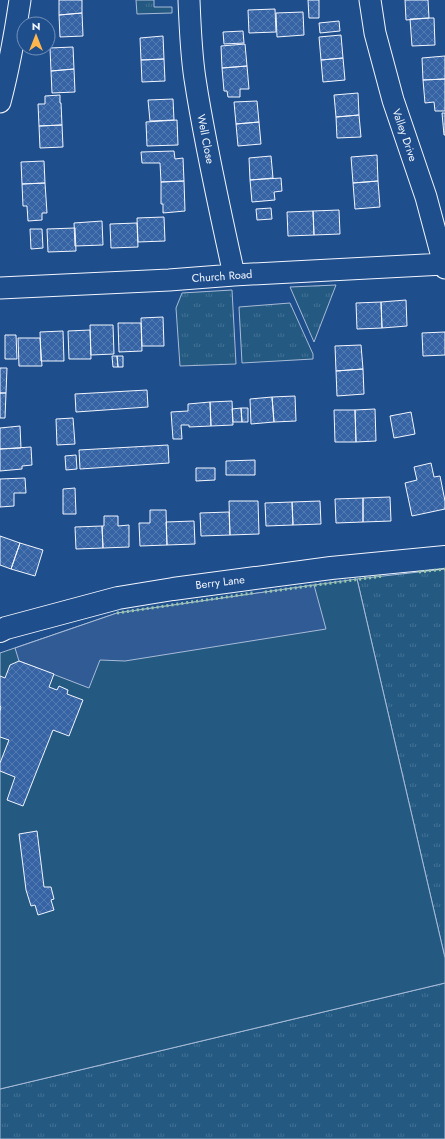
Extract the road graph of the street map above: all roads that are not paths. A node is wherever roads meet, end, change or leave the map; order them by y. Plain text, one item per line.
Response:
1 (20, 0) edge
2 (189, 0) edge
3 (370, 0) edge
4 (0, 102) edge
5 (444, 266) edge
6 (234, 276) junction
7 (0, 288) edge
8 (445, 557) edge
9 (0, 631) edge

1 - 4 street
2 - 6 street, Well Close
3 - 5 street, Valley Drive
5 - 6 street, Church Road
6 - 7 street, Church Road
8 - 9 street, Berry Lane

